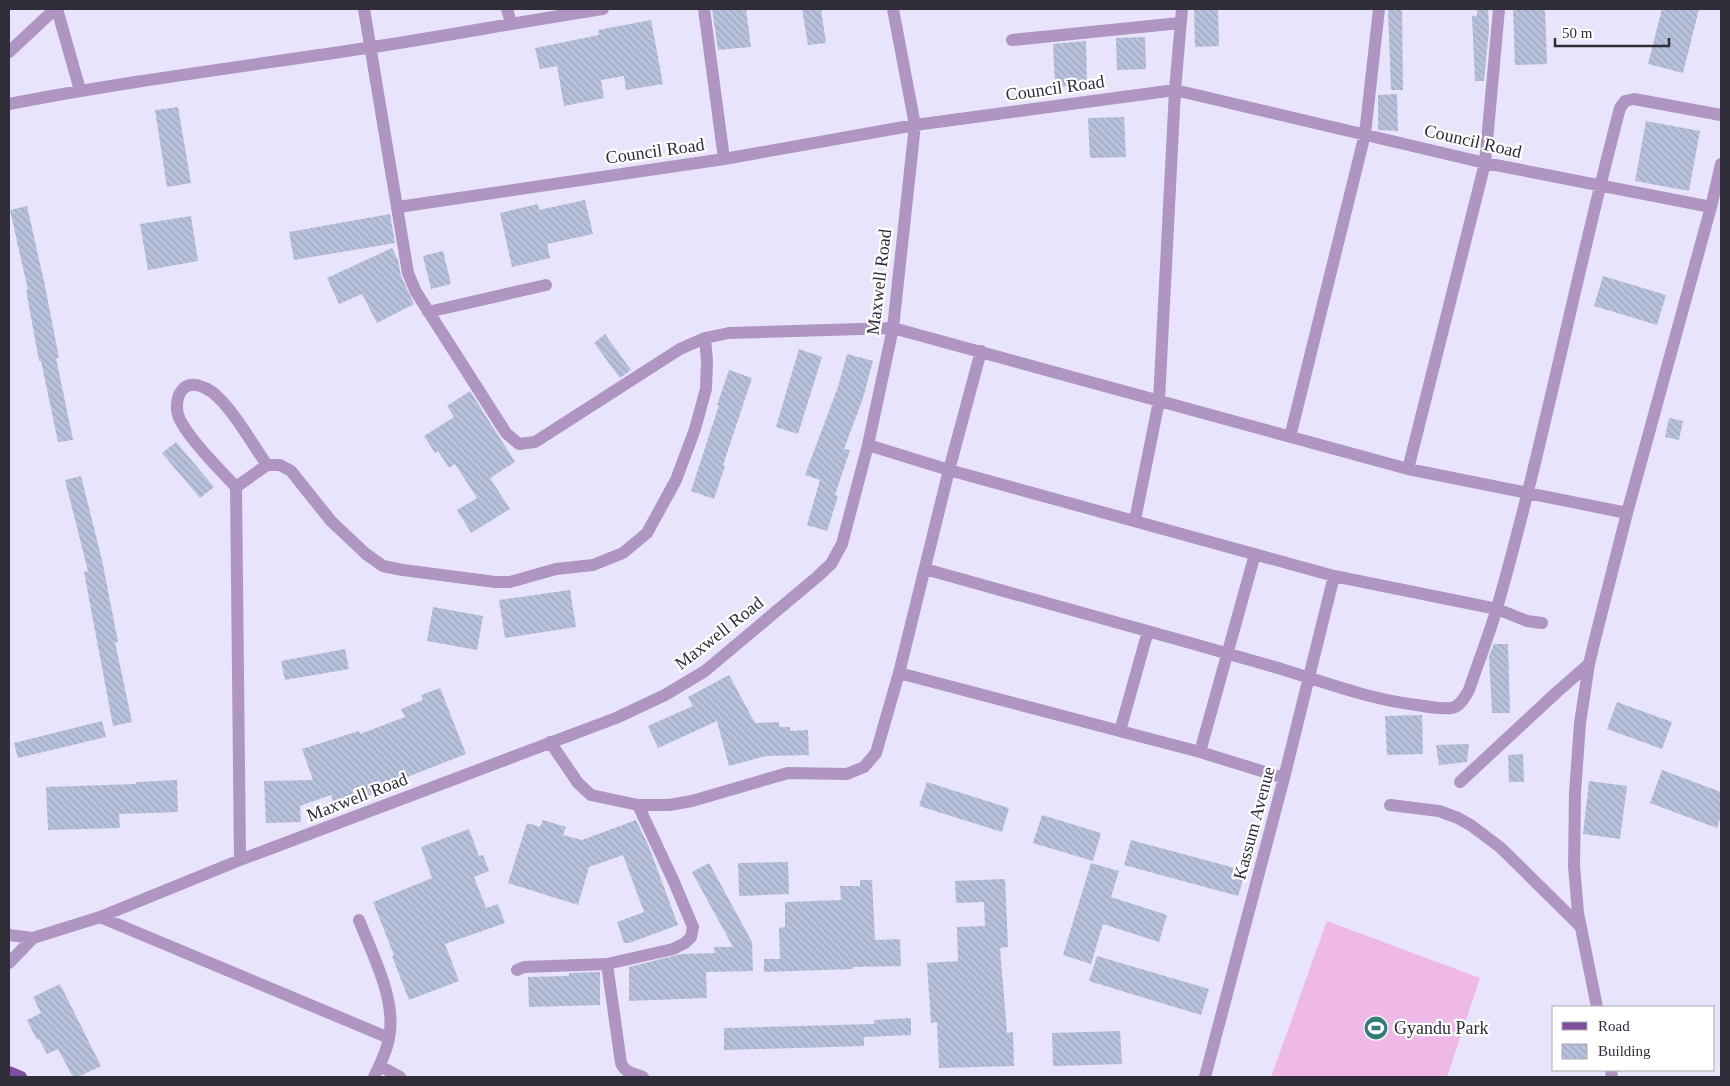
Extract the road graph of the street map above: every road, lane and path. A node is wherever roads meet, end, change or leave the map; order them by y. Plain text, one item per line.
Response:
1 (56, 9) edge
2 (364, 9) edge
3 (507, 9) edge
4 (603, 9) edge
5 (704, 9) edge
6 (893, 9) edge
7 (1182, 9) edge
8 (1379, 9) edge
9 (1499, 9) edge
10 (511, 23) junction
11 (1180, 23) junction
12 (1012, 40) dead end
13 (371, 48) junction
14 (9, 52) edge
15 (80, 90) junction
16 (1174, 90) junction
17 (9, 104) edge
18 (1721, 115) edge
19 (915, 125) junction
20 (1365, 134) junction
21 (724, 159) junction
22 (1485, 163) junction
23 (1721, 164) edge
24 (1599, 186) junction
25 (398, 207) junction
26 (1712, 207) junction
27 (546, 285) dead end
28 (428, 312) junction
29 (893, 328) junction
30 (705, 338) junction
31 (981, 351) junction
32 (1159, 401) junction
33 (1290, 436) junction
34 (868, 445) junction
35 (267, 465) junction
36 (1408, 469) junction
37 (949, 470) junction
38 (236, 487) junction
39 (1527, 493) junction
40 (1627, 513) junction
41 (1135, 520) junction
42 (1255, 554) junction
43 (926, 569) junction
44 (1334, 576) junction
45 (1497, 609) junction
46 (1542, 624) dead end
47 (1148, 631) junction
48 (1228, 653) junction
49 (1589, 664) junction
50 (899, 673) junction
51 (1309, 676) junction
52 (1120, 731) junction
53 (550, 742) junction
54 (1200, 752) junction
55 (1284, 778) junction
56 (1460, 782) dead end
57 (638, 805) junction
58 (1390, 806) dead end
59 (240, 860) junction
60 (100, 917) junction
61 (359, 920) dead end
62 (1582, 927) junction
63 (9, 935) edge
64 (33, 938) junction
65 (9, 963) edge
66 (607, 964) junction
67 (517, 970) dead end
68 (1597, 1006) edge
69 (389, 1038) junction
70 (9, 1072) edge
71 (377, 1072) edge
72 (21, 1077) edge
73 (400, 1077) edge
74 (643, 1077) edge
75 (1205, 1077) edge

1 - 14 street
1 - 15 street
2 - 13 street
3 - 10 street
4 - 10 street
5 - 21 street
6 - 19 street, Maxwell Road
7 - 11 street
8 - 20 street
9 - 22 street
10 - 13 street
11 - 12 street
11 - 16 street
13 - 15 street
13 - 25 street
15 - 17 street
16 - 19 street, Council Road
16 - 20 street, Council Road
16 - 32 street
18 - 24 street
19 - 21 street, Council Road
19 - 29 street, Maxwell Road
20 - 22 street, Council Road
20 - 33 street
21 - 25 street, Council Road
22 - 24 street, Council Road
22 - 36 street
23 - 26 street
24 - 26 street, Council Road
24 - 39 street
25 - 28 street
26 - 40 street
27 - 28 street
28 - 30 street
29 - 30 street
29 - 31 street
29 - 34 street, Maxwell Road
30 - 35 street
31 - 32 street
31 - 37 street
32 - 33 street
32 - 41 street
33 - 36 street
34 - 37 street
34 - 53 street, Maxwell Road
35 - 38 street
35 - 38 street
36 - 39 street
37 - 41 street
37 - 43 street
38 - 59 street
39 - 40 street
39 - 45 street
40 - 49 street
41 - 42 street
42 - 44 street
42 - 48 street
43 - 47 street
43 - 50 street
44 - 45 street
44 - 51 street, Kassum Avenue
45 - 46 street
45 - 51 street
47 - 48 street
47 - 52 street
48 - 51 street
48 - 54 street
49 - 56 street
49 - 62 street
50 - 52 street
50 - 57 street
51 - 55 street, Kassum Avenue
52 - 54 street
53 - 57 street
53 - 59 street, Maxwell Road
54 - 55 street
55 - 75 street, Kassum Avenue
57 - 66 street
58 - 62 street
59 - 60 street, Maxwell Road
60 - 64 street, Maxwell Road
60 - 69 street
61 - 69 street
62 - 68 street
63 - 64 street, Maxwell Road
64 - 65 street, Maxwell Road
66 - 67 street
66 - 74 street
69 - 71 street
70 - 72 main road
71 - 73 street

